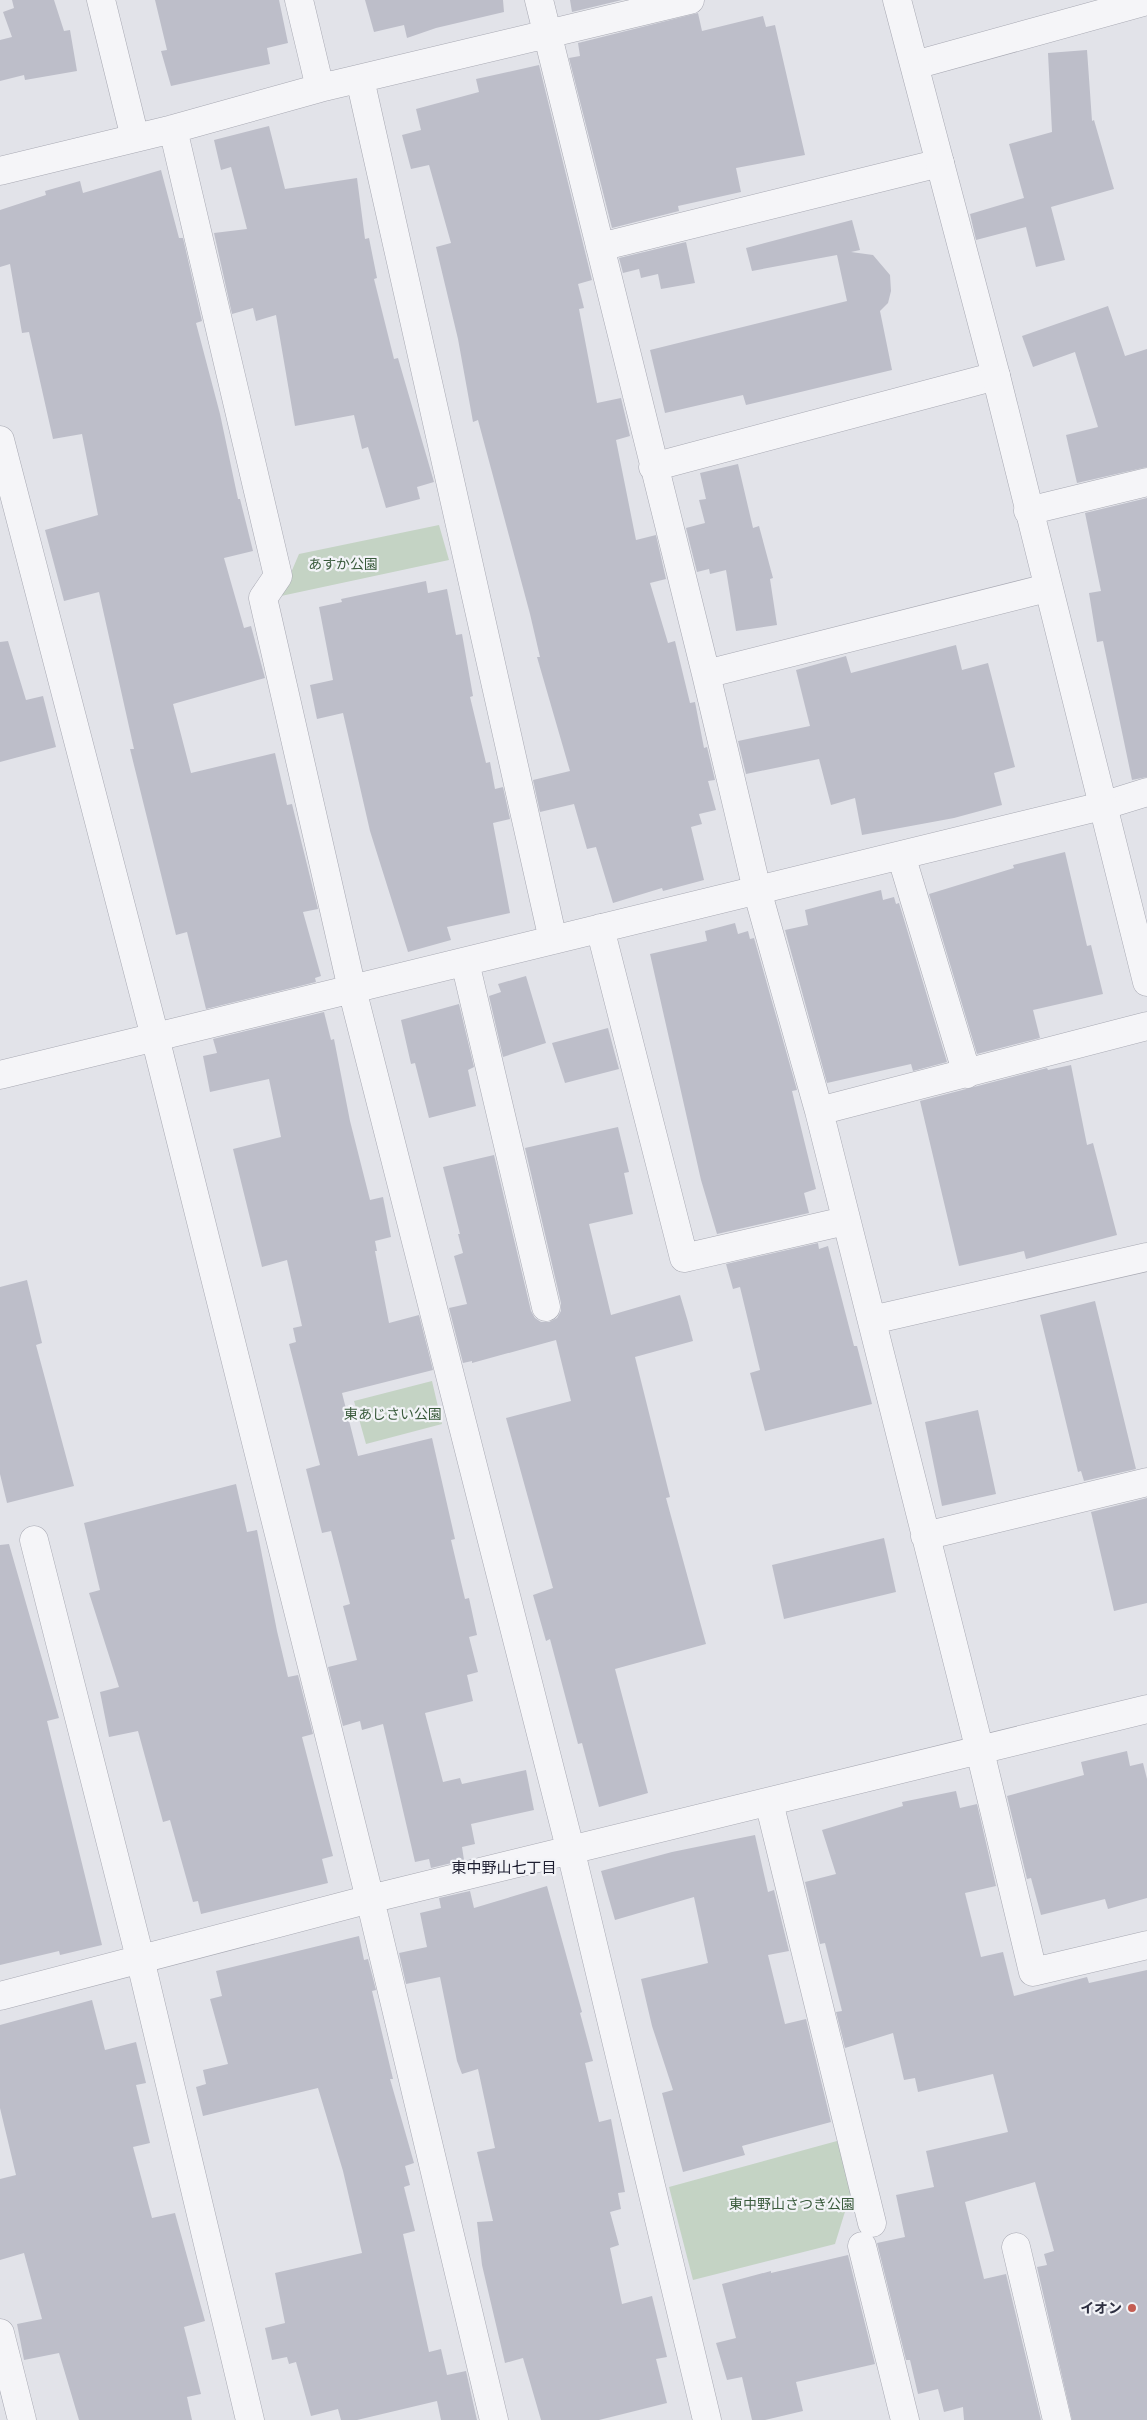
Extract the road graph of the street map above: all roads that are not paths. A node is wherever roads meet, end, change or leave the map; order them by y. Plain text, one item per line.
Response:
1 (101, 0) edge
2 (298, 0) edge
3 (539, 0) edge
4 (690, 0) edge
5 (897, 0) edge
6 (1147, 1) edge
7 (548, 35) junction
8 (915, 65) junction
9 (360, 79) junction
10 (320, 88) junction
11 (173, 129) junction
12 (135, 138) junction
13 (940, 163) junction
14 (0, 171) edge
15 (600, 247) junction
16 (996, 376) junction
17 (0, 440) edge
18 (653, 467) junction
19 (1147, 482) edge
20 (1028, 511) junction
21 (1047, 588) junction
22 (706, 674) junction
23 (1147, 792) edge
24 (1102, 806) junction
25 (901, 855) junction
26 (757, 890) junction
27 (600, 928) junction
28 (554, 940) junction
29 (465, 962) junction
30 (1147, 982) edge
31 (352, 989) junction
32 (1147, 1026) edge
33 (154, 1037) junction
34 (966, 1074) junction
35 (0, 1076) edge
36 (819, 1111) junction
37 (845, 1221) junction
38 (1147, 1257) edge
39 (546, 1307) dead end
40 (872, 1320) junction
41 (1147, 1482) edge
42 (925, 1536) junction
43 (34, 1540) dead end
44 (1147, 1709) edge
45 (980, 1752) junction
46 (768, 1802) junction
47 (571, 1852) junction
48 (370, 1899) junction
49 (1147, 1945) edge
50 (139, 1959) junction
51 (0, 1996) edge
52 (1016, 2246) dead end
53 (0, 2333) edge
54 (22, 2420) edge
55 (250, 2420) edge
56 (494, 2420) edge
57 (707, 2420) edge
58 (905, 2420) edge
59 (1057, 2420) edge

1 - 12 street
2 - 10 street
3 - 7 street
4 - 7 street
5 - 8 street
6 - 8 street
7 - 9 street
7 - 15 street
8 - 13 street
9 - 10 street
9 - 28 street
10 - 11 street
11 - 12 street
11 - 31 street
12 - 14 street
13 - 15 street
13 - 16 street
15 - 18 street
16 - 18 street
16 - 20 street
17 - 33 street
18 - 22 street
19 - 20 street
20 - 21 street
21 - 22 street
21 - 24 street
22 - 26 street
23 - 24 street
24 - 25 street
24 - 30 street
25 - 26 street
25 - 34 street
26 - 27 street
26 - 36 street
27 - 28 street
27 - 37 street
28 - 29 street
29 - 31 street
29 - 39 street
31 - 33 street
31 - 47 street
32 - 34 street
33 - 35 street
33 - 48 street
34 - 36 street
36 - 37 street
37 - 40 street
38 - 40 street
40 - 42 street
41 - 42 street
42 - 45 street
43 - 50 street
44 - 45 street
45 - 46 street
45 - 49 street
46 - 47 street
46 - 58 street
47 - 48 street
47 - 57 street
48 - 50 street
48 - 56 street
50 - 51 street
50 - 55 street
52 - 59 street
53 - 54 street

